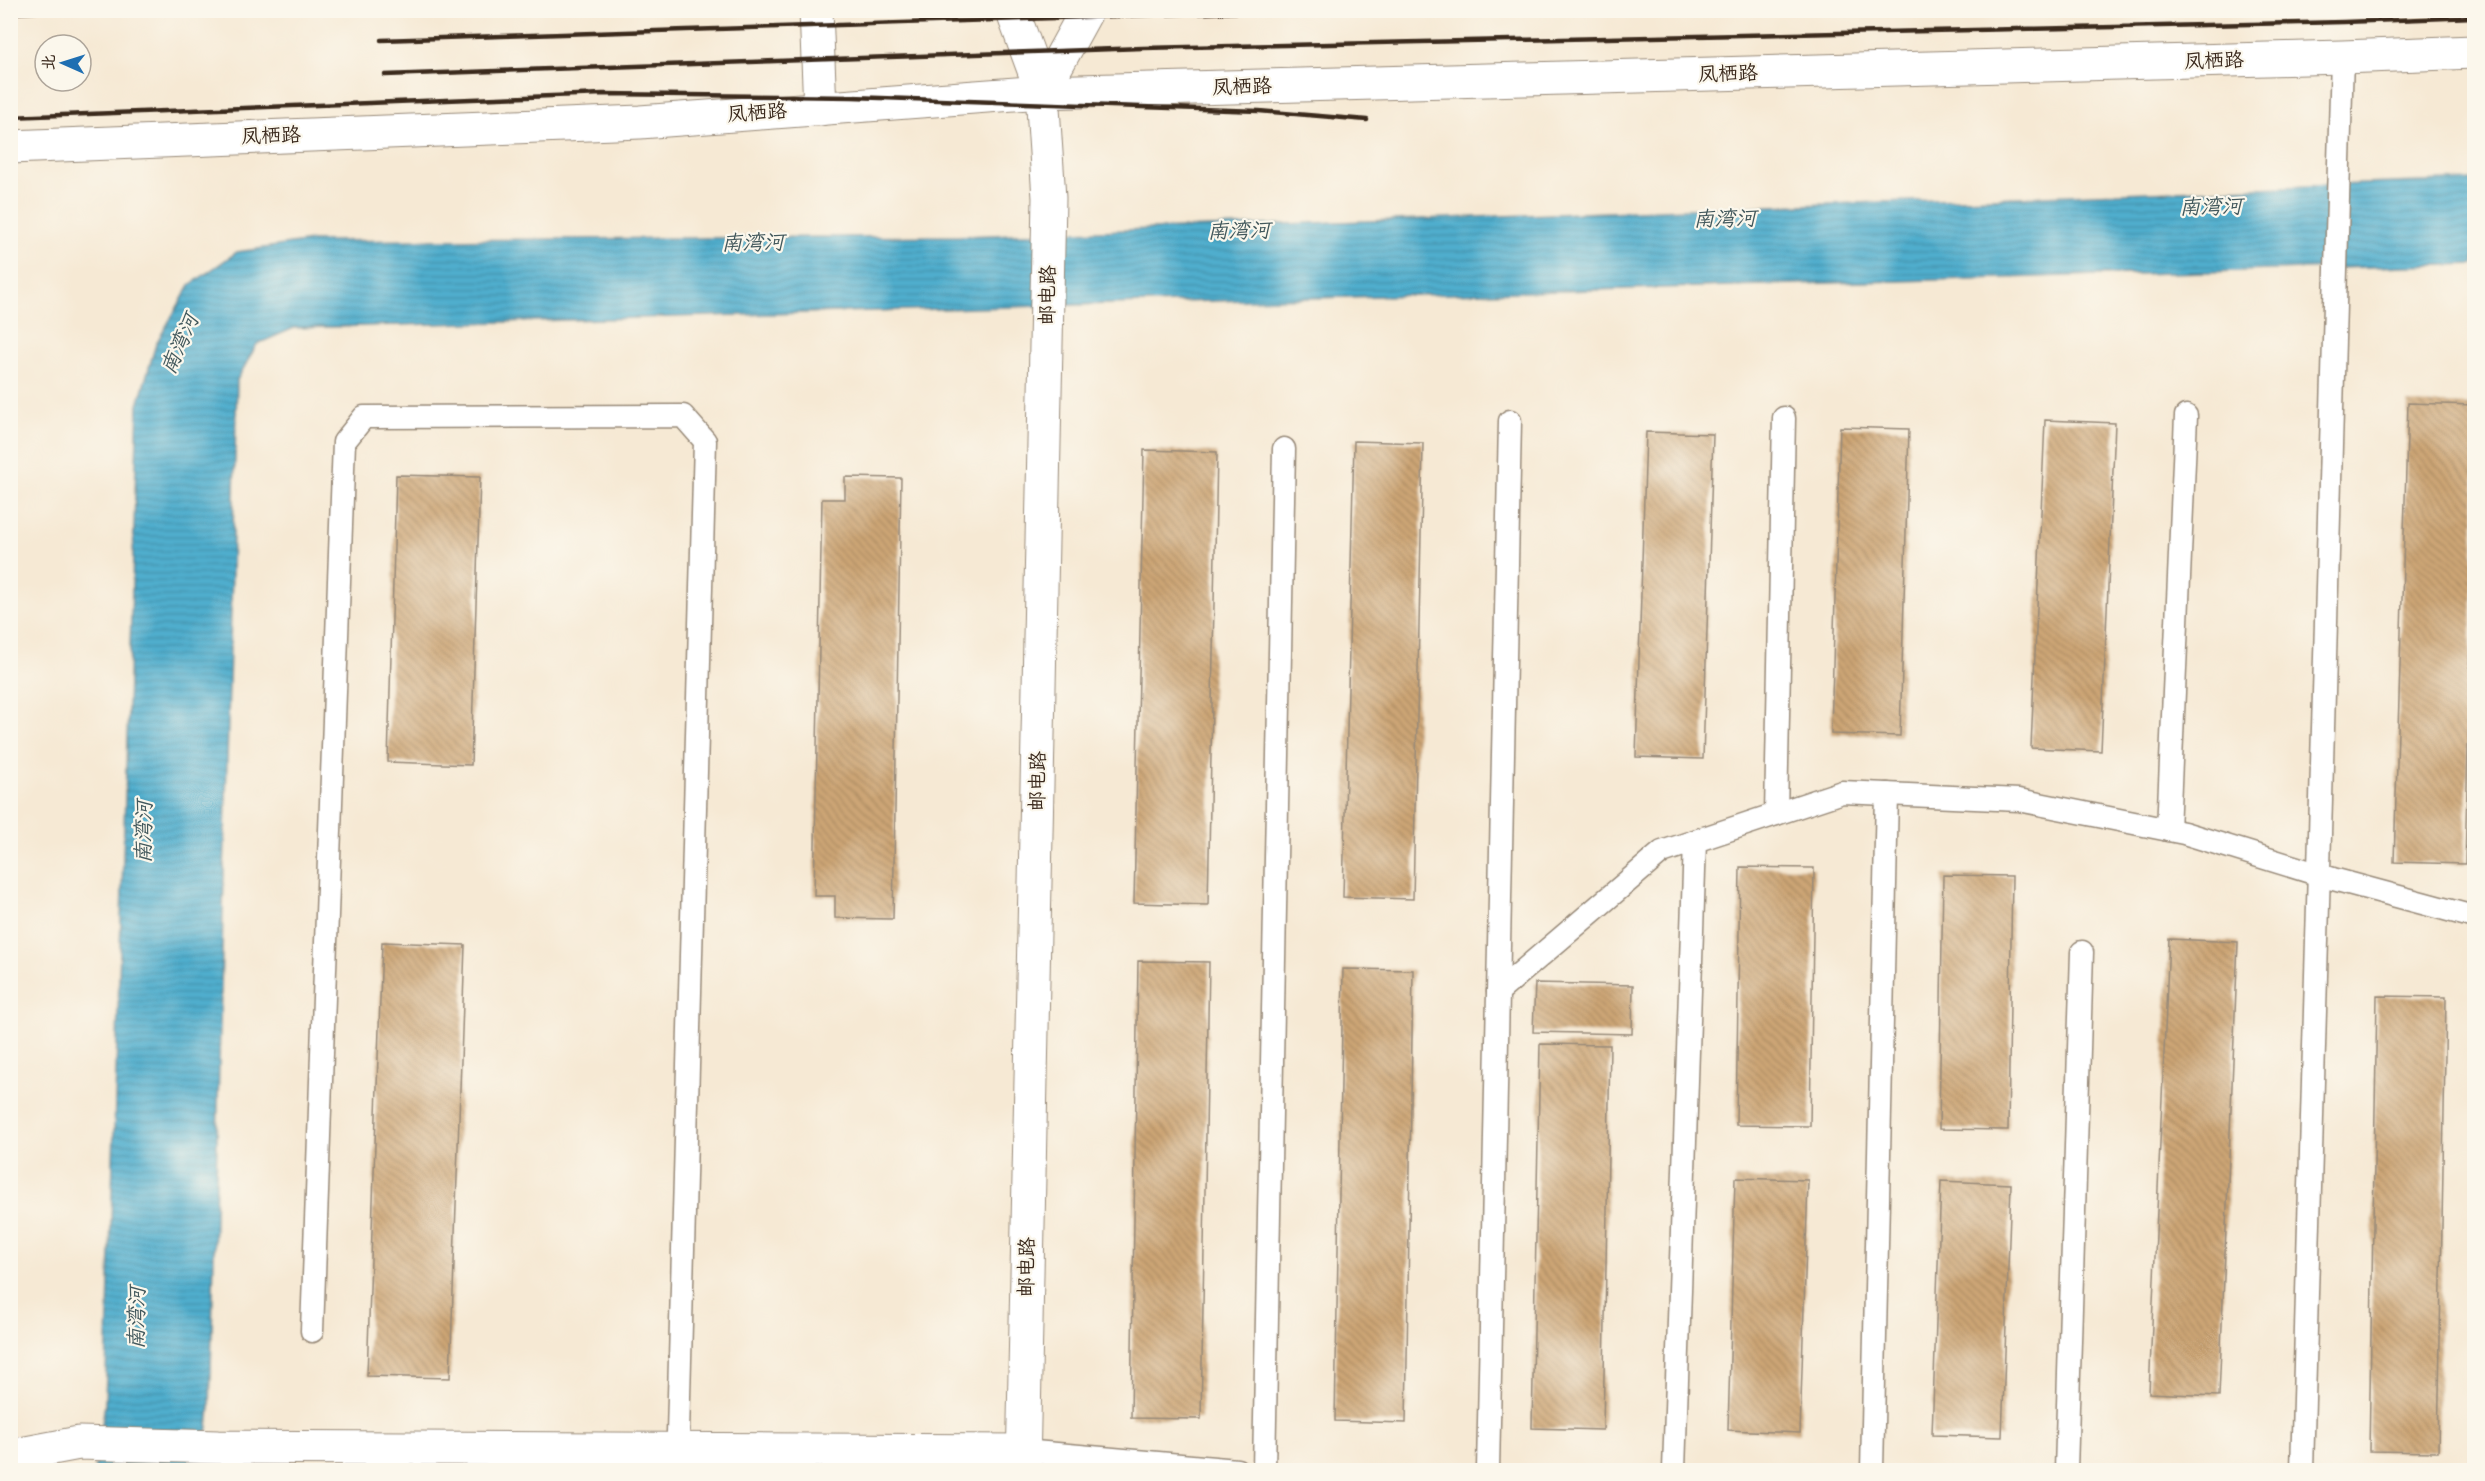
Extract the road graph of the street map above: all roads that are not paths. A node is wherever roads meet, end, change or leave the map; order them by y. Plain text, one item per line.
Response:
1 (816, 10) edge
2 (1012, 10) edge
3 (1087, 10) edge
4 (2475, 52) edge
5 (2342, 57) junction
6 (1042, 92) junction
7 (820, 109) junction
8 (10, 147) edge
9 (2186, 416) dead end
10 (1784, 418) dead end
11 (1510, 421) dead end
12 (1284, 449) dead end
13 (1887, 794) junction
14 (1776, 814) junction
15 (2168, 830) junction
16 (1695, 841) junction
17 (2319, 874) junction
18 (2475, 917) edge
19 (2082, 952) dead end
20 (1498, 992) junction
21 (312, 1331) dead end
22 (10, 1456) edge
23 (677, 1460) edge
24 (1023, 1461) edge
25 (1237, 1470) edge
26 (1264, 1470) edge
27 (1488, 1470) edge
28 (1674, 1470) edge
29 (1872, 1470) edge
30 (2066, 1470) edge
31 (2302, 1470) edge

1 - 7 street
2 - 6 street, 邮电路
3 - 6 street
4 - 5 street, 凤栖路
5 - 6 street, 凤栖路
5 - 17 lane
6 - 7 street, 凤栖路
6 - 24 street, 邮电路
7 - 8 street, 凤栖路
9 - 15 lane
10 - 14 lane
11 - 20 lane
12 - 26 lane
13 - 14 lane
13 - 15 lane
13 - 29 lane
14 - 16 lane
15 - 17 lane
16 - 20 lane
16 - 28 lane
17 - 18 lane
17 - 31 lane
19 - 30 lane
20 - 27 lane
21 - 23 lane
22 - 23 street
23 - 24 street
24 - 25 lane

